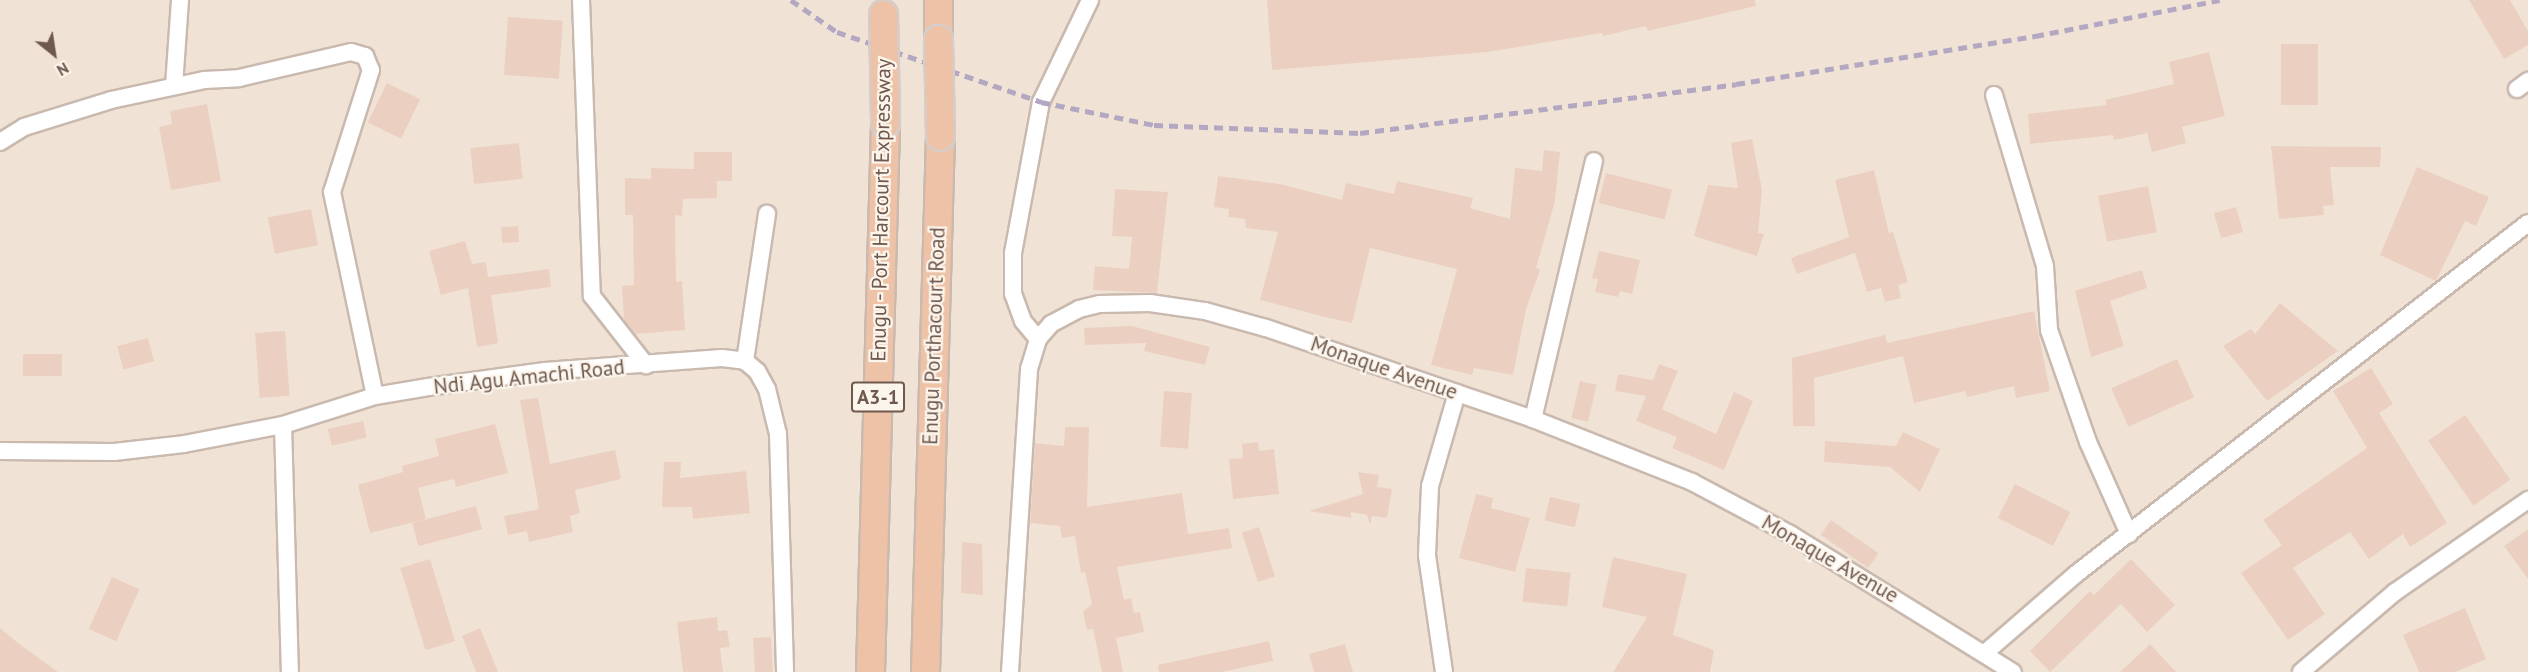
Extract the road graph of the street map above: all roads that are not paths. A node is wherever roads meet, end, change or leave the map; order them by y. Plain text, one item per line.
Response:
1 (180, 0) edge
2 (581, 0) edge
3 (938, 0) edge
4 (1090, 0) edge
5 (883, 7) edge
6 (174, 86) junction
7 (1994, 95) dead end
8 (0, 141) edge
9 (1594, 161) dead end
10 (767, 214) dead end
11 (2528, 223) edge
12 (1038, 339) junction
13 (745, 361) junction
14 (646, 365) junction
15 (1456, 393) junction
16 (375, 396) junction
17 (1533, 419) junction
18 (283, 425) junction
19 (0, 451) edge
20 (2528, 500) edge
21 (2129, 534) junction
22 (1986, 652) junction
23 (290, 672) edge
24 (785, 672) edge
25 (870, 672) edge
26 (925, 672) edge
27 (1010, 672) edge
28 (1444, 672) edge
29 (2013, 672) edge
30 (2301, 672) edge

1 - 6 street
2 - 14 street
3 - 26 highway, Enugu Porthacourt Road / A3-1, bridge
4 - 12 street
5 - 25 highway, Enugu - Port Harcourt Expressway / A3-1, bridge
6 - 8 street
6 - 16 street
7 - 21 street
9 - 17 street
10 - 13 street
11 - 21 street
12 - 15 street, Monaque Avenue
12 - 27 street
13 - 14 street, Ndi Agu Amachi Road
13 - 24 street
14 - 16 street, Ndi Agu Amachi Road
15 - 17 street, Monaque Avenue
15 - 28 street
16 - 18 street, Ndi Agu Amachi Road
17 - 22 street, Monaque Avenue
18 - 19 street, Ndi Agu Amachi Road
18 - 23 street
20 - 30 street
21 - 22 street
22 - 29 street, Monaque Avenue

